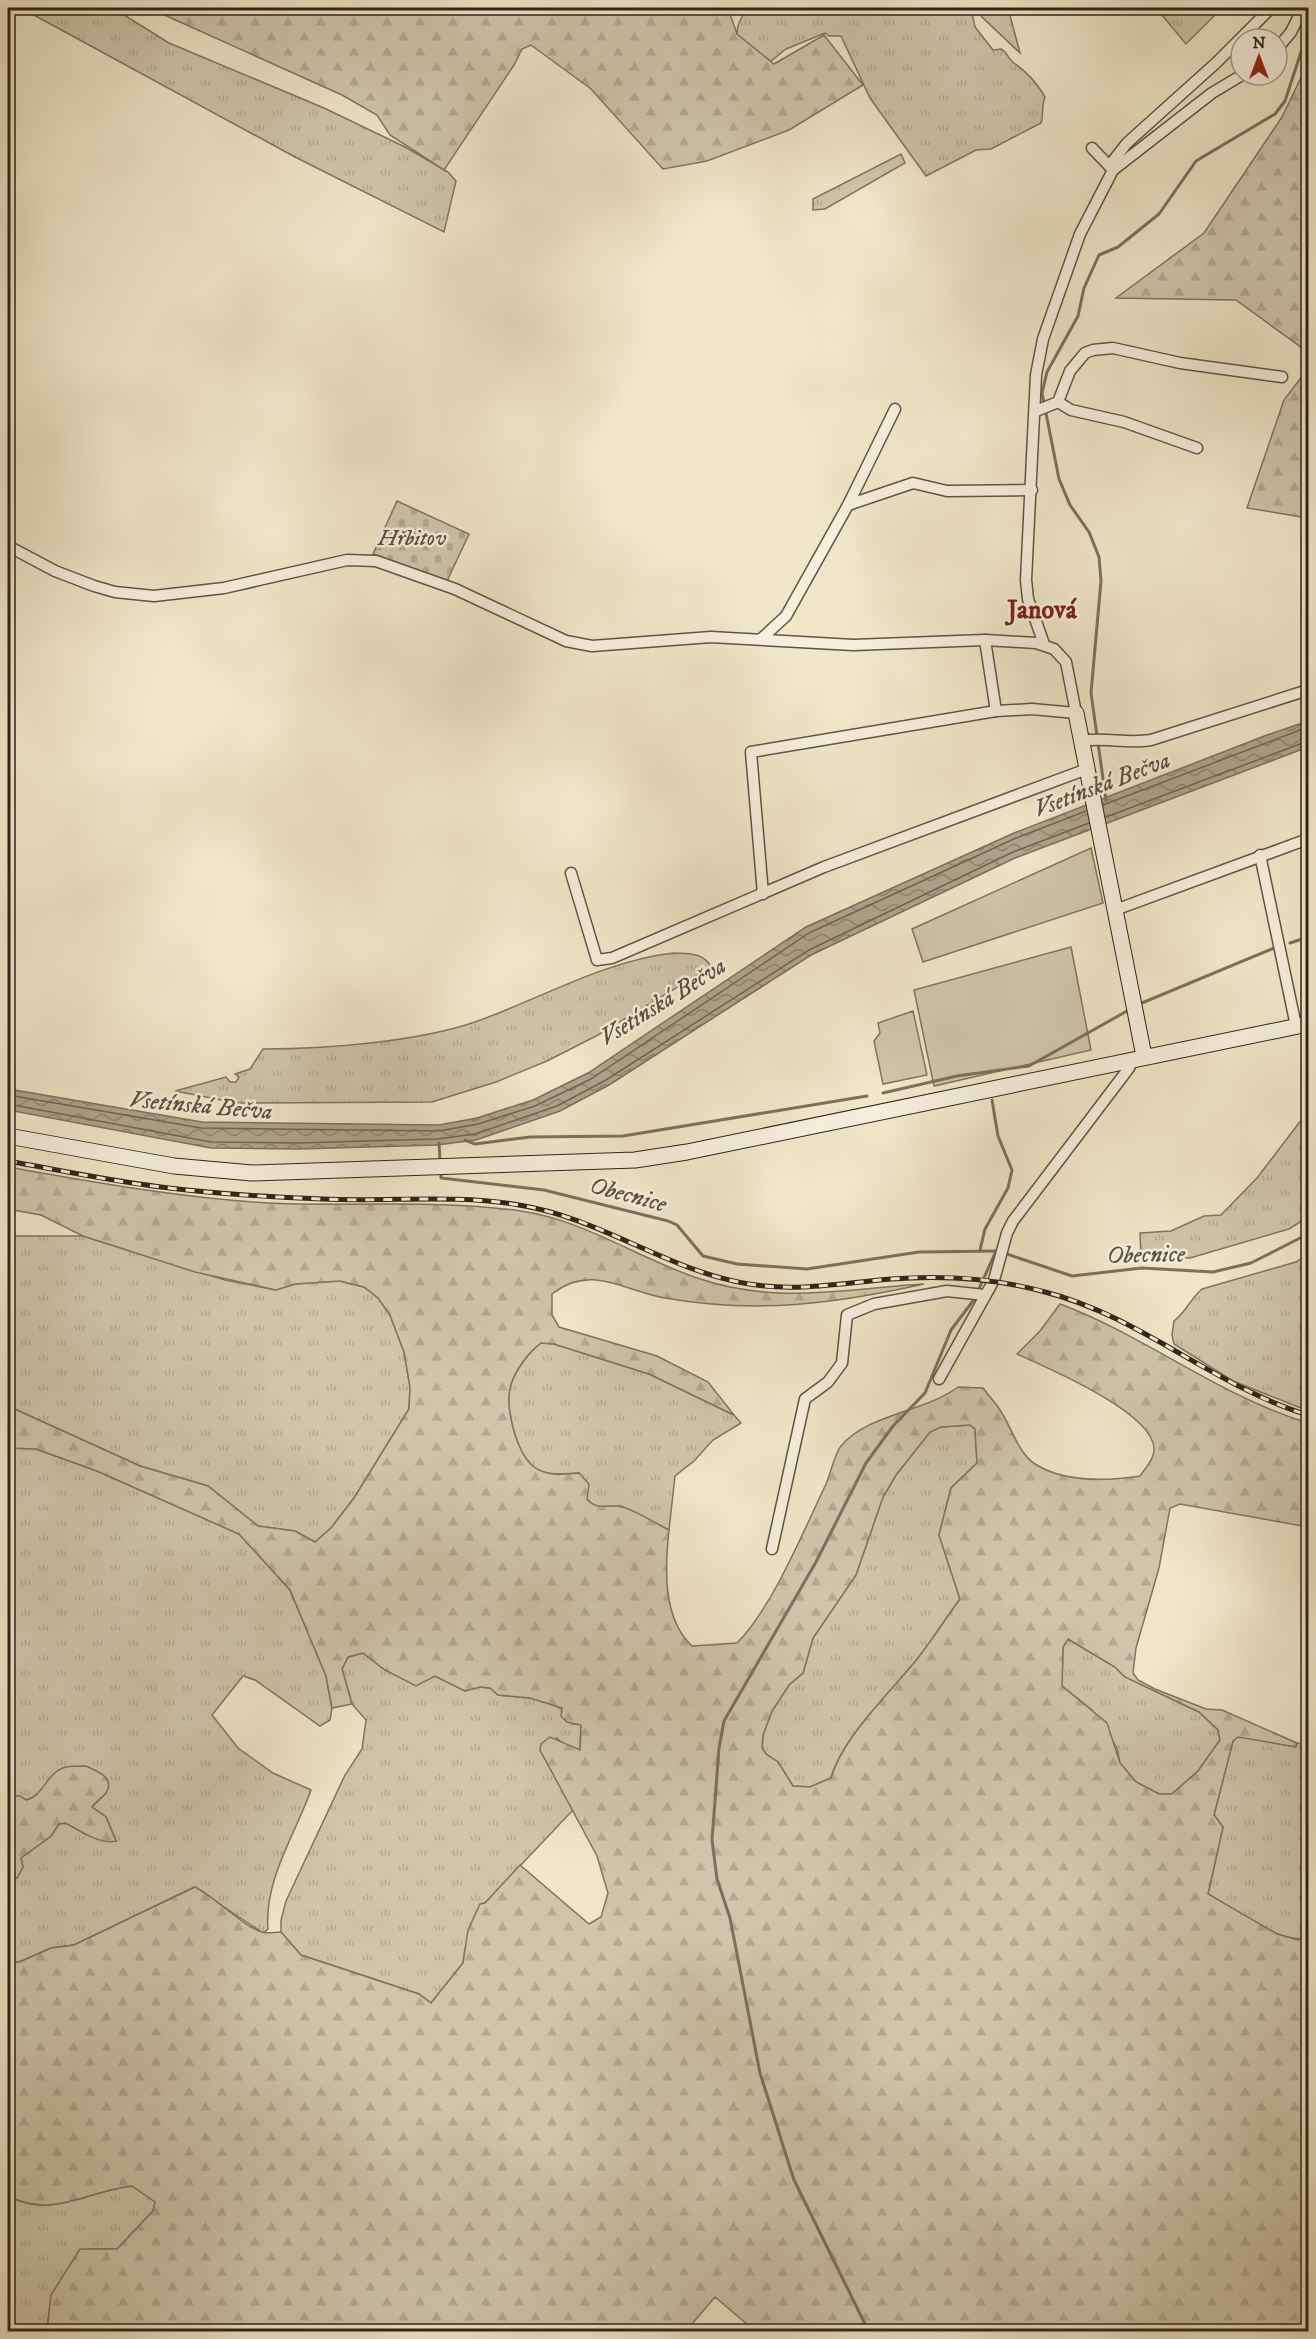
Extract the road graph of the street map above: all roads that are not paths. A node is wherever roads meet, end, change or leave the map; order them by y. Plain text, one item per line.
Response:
1 (1271, 8) edge
2 (1303, 8) edge
3 (1289, 36) edge
4 (1229, 83) edge
5 (1092, 148) dead end
6 (1111, 168) junction
7 (1282, 377) dead end
8 (1047, 408) junction
9 (895, 410) dead end
10 (1197, 448) dead end
11 (1032, 490) junction
12 (848, 505) junction
13 (8, 546) edge
14 (761, 639) junction
15 (985, 640) junction
16 (1044, 644) junction
17 (1308, 690) edge
18 (996, 711) junction
19 (1076, 714) junction
20 (1086, 740) junction
21 (1088, 773) junction
22 (1308, 840) edge
23 (1260, 855) junction
24 (571, 873) dead end
25 (763, 894) junction
26 (1114, 906) junction
27 (1302, 1025) edge
28 (1139, 1057) junction
29 (8, 1136) edge
30 (986, 1295) junction
31 (939, 1379) dead end
32 (772, 1549) dead end

1 - 6 street
2 - 3 street
4 - 6 street
5 - 6 street
6 - 8 street
7 - 8 street
8 - 10 street
8 - 11 street
9 - 12 street
11 - 12 street
11 - 16 street
12 - 14 street
13 - 14 street
14 - 15 street
15 - 16 street
15 - 18 street
16 - 19 street
17 - 20 street
18 - 19 street
18 - 25 street
19 - 20 main road
20 - 21 main road
21 - 25 street
21 - 26 main road
22 - 23 street
23 - 26 street
23 - 27 street
24 - 25 street
26 - 28 main road
27 - 28 main road
28 - 29 main road
28 - 30 street
30 - 31 street
30 - 32 street

